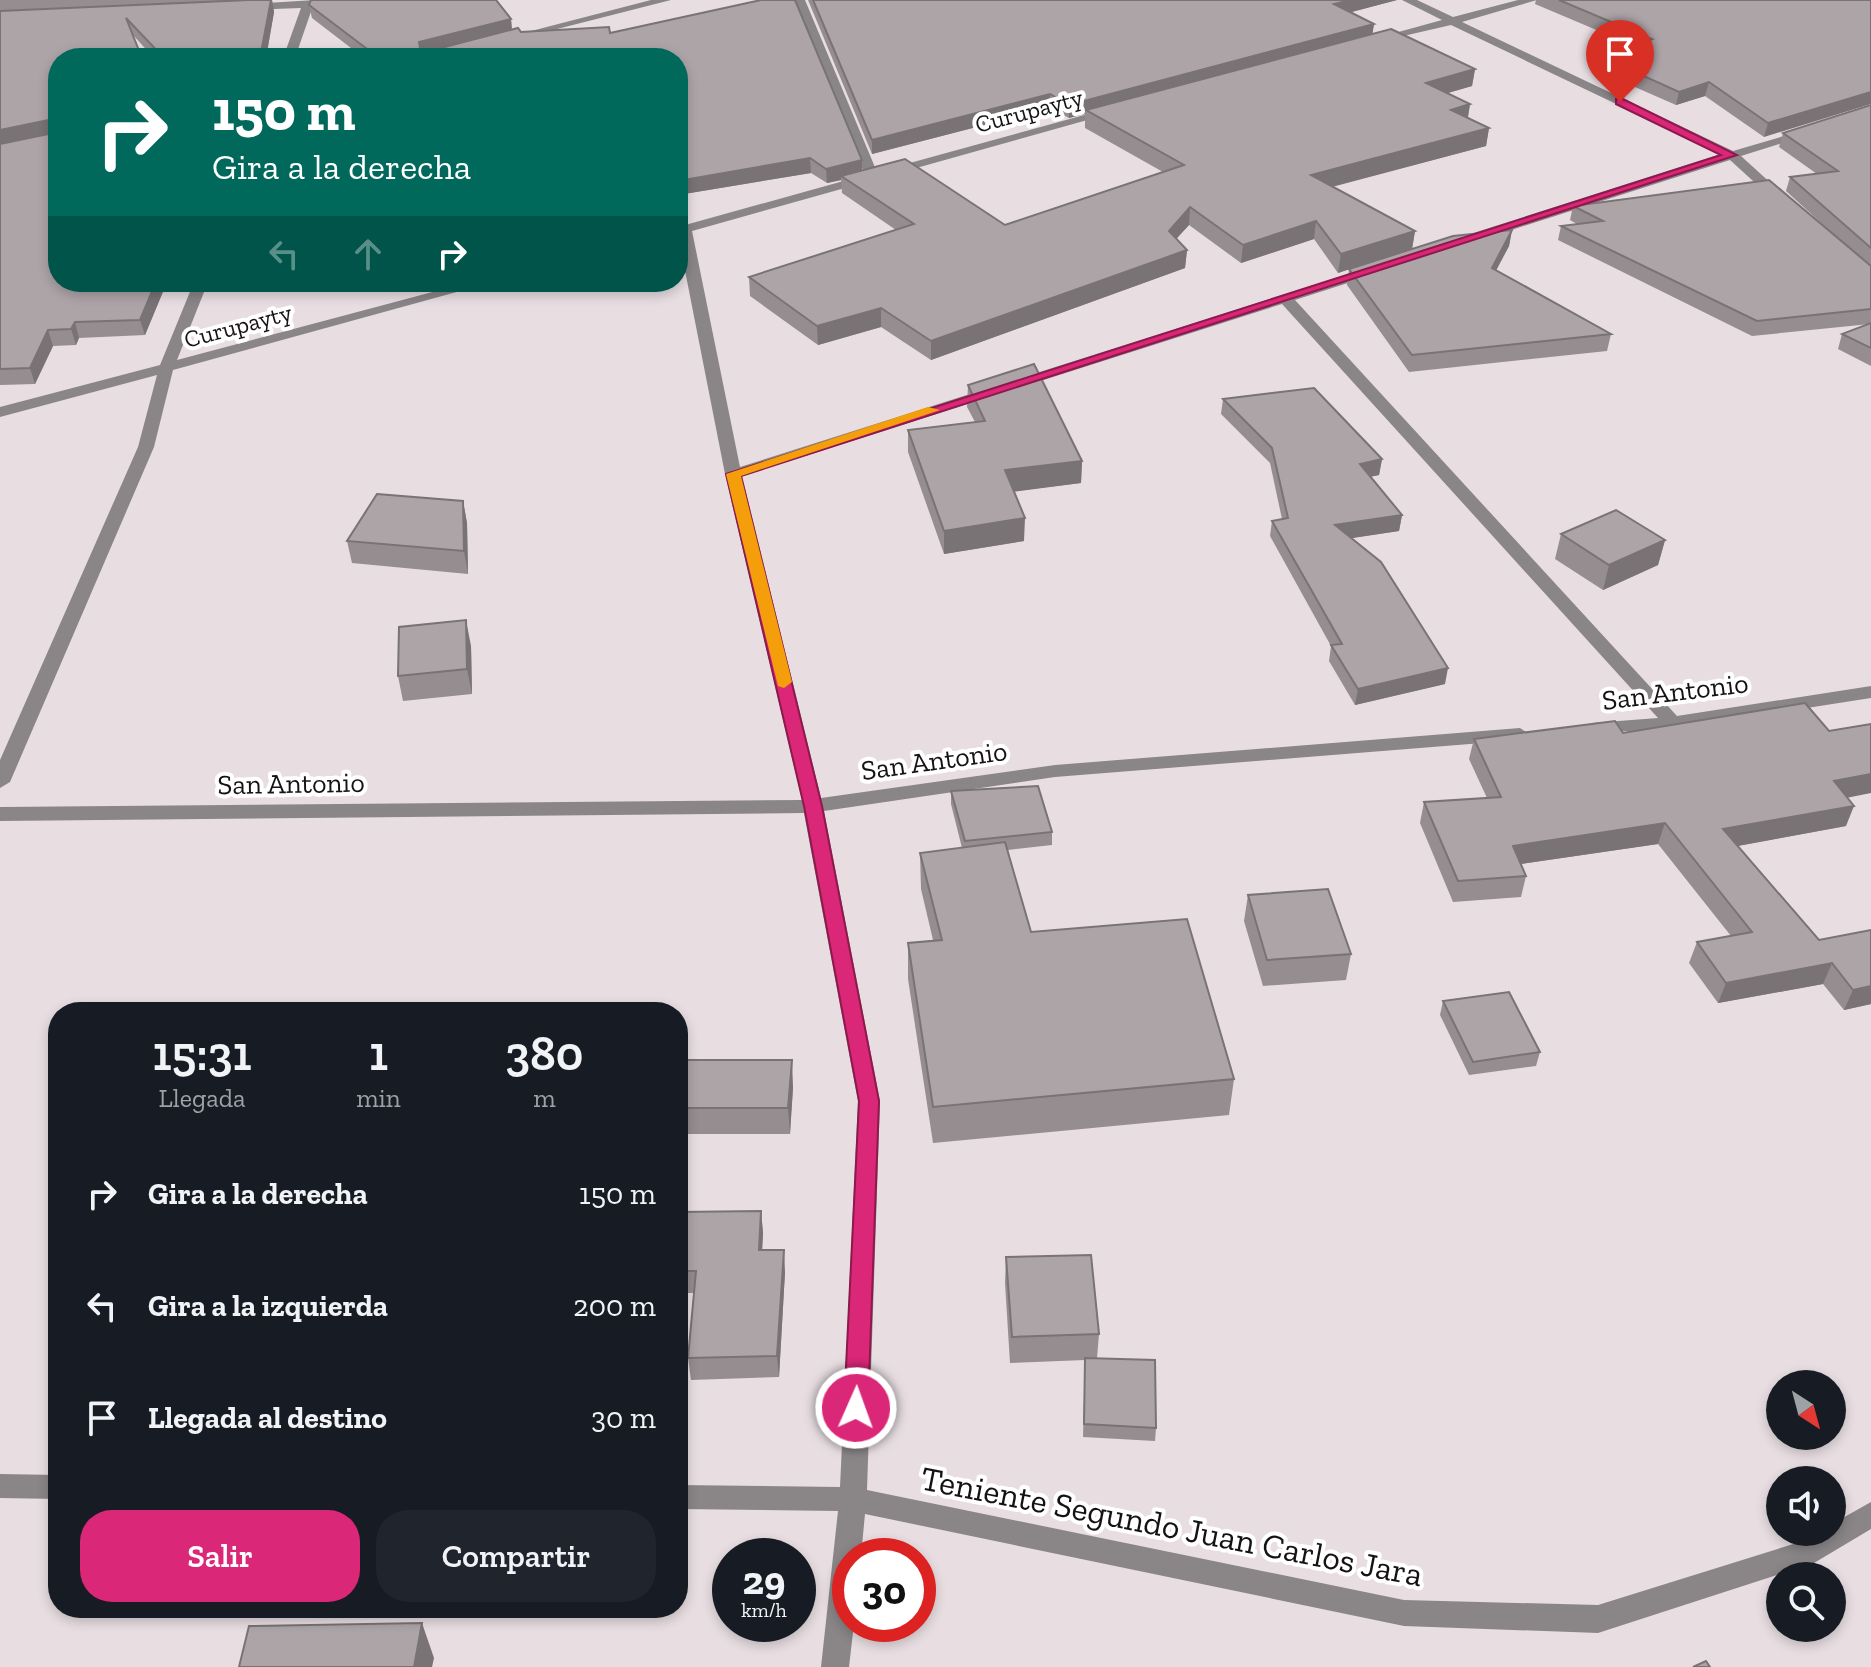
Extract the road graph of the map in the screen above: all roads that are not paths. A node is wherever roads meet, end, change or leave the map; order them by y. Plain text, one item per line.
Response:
1 (665, 0) edge
2 (799, 0) edge
3 (1408, 0) edge
4 (1531, 0) edge
5 (309, 2) edge
6 (231, 8) edge
7 (1452, 21) junction
8 (502, 40) edge
9 (1360, 45) edge
10 (293, 48) edge
11 (1131, 107) edge
12 (1815, 128) edge
13 (1732, 155) junction
14 (872, 176) junction
15 (1790, 207) edge
16 (688, 228) edge
17 (1449, 246) edge
18 (688, 263) edge
19 (1389, 265) edge
20 (197, 292) edge
21 (449, 292) edge
22 (1285, 298) junction
23 (166, 368) junction
24 (0, 412) edge
25 (733, 474) junction
26 (1871, 692) edge
27 (1673, 723) junction
28 (1564, 731) edge
29 (1533, 733) edge
30 (0, 782) edge
31 (813, 806) junction
32 (0, 814) edge
33 (0, 1486) edge
34 (48, 1487) edge
35 (688, 1497) edge
36 (853, 1499) junction
37 (1871, 1514) edge
38 (835, 1667) edge

1 - 8 street
2 - 14 street
3 - 7 street
4 - 7 street
5 - 6 street
5 - 10 street
7 - 9 street
7 - 13 street
11 - 14 street, Curupayty
12 - 13 street
13 - 15 street
13 - 17 street
14 - 16 street, Curupayty
18 - 25 street
19 - 22 street
20 - 23 street
21 - 23 street, Curupayty
22 - 25 street
22 - 27 street
23 - 24 street, Curupayty
23 - 30 street
25 - 31 street
26 - 27 street, San Antonio
27 - 28 street, San Antonio
29 - 31 street, San Antonio
31 - 32 street, San Antonio
31 - 36 street
33 - 34 street
35 - 36 street, Teniente Segundo Juan Carlos Jara
36 - 37 street, Teniente Segundo Juan Carlos Jara
36 - 38 street

